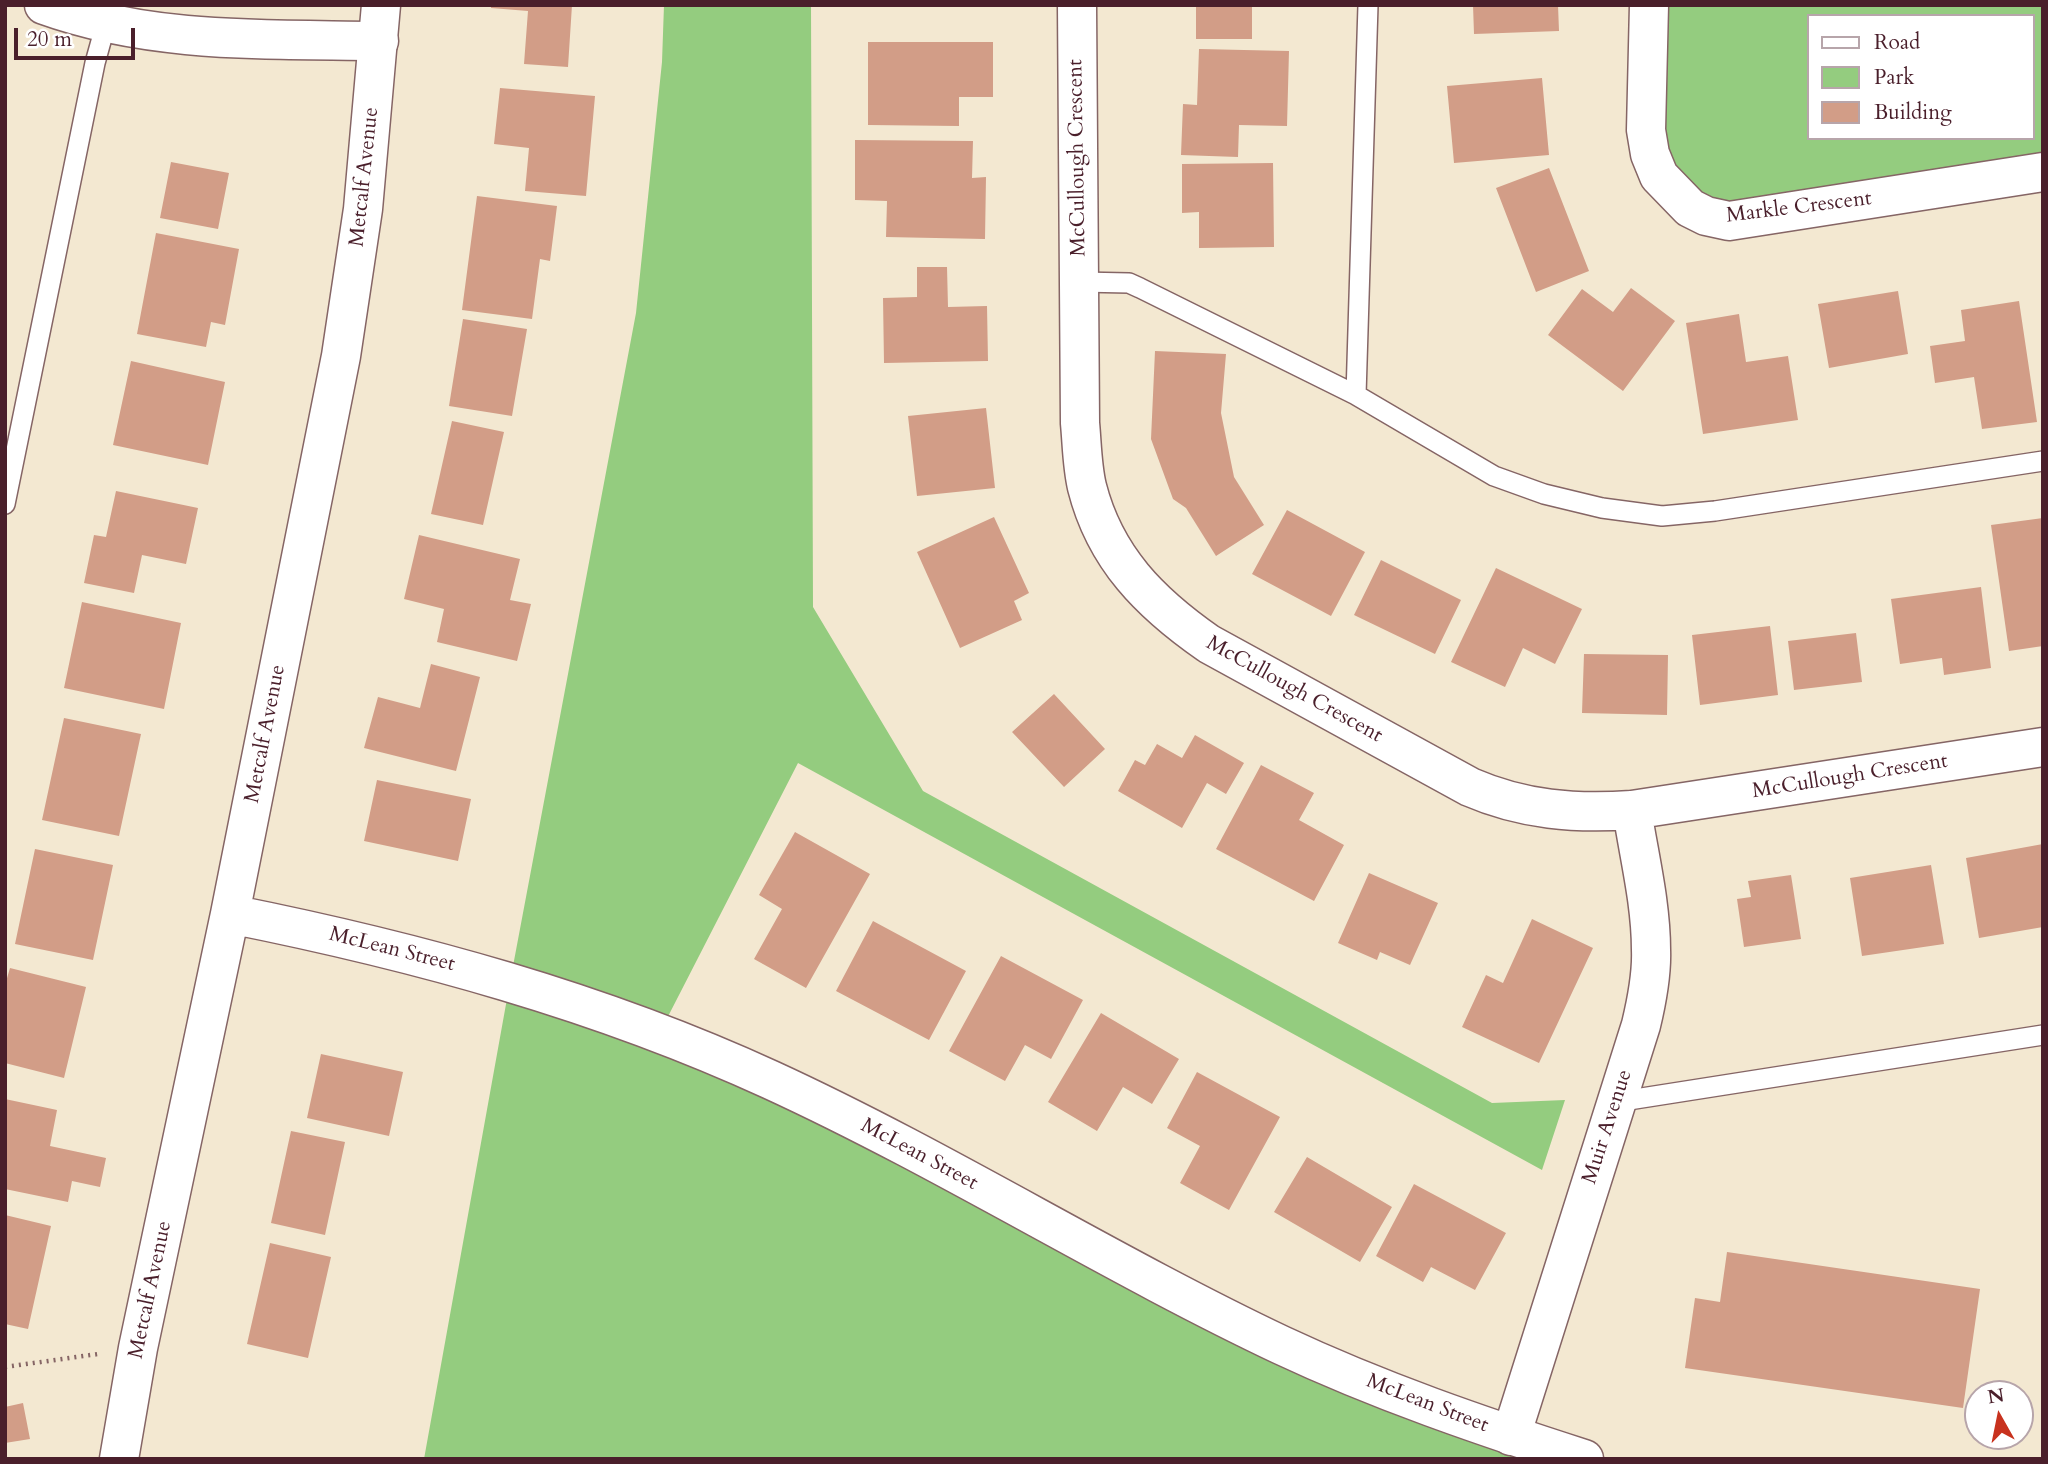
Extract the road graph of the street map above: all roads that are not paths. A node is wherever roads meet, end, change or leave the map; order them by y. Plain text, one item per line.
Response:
1 (44, 5) edge
2 (1077, 5) edge
3 (1368, 5) edge
4 (1649, 5) edge
5 (109, 14) edge
6 (380, 23) edge
7 (2043, 172) edge
8 (1080, 282) junction
9 (1356, 395) junction
10 (2043, 461) edge
11 (5, 504) edge
12 (2043, 747) edge
13 (1632, 810) junction
14 (230, 914) junction
15 (2043, 1035) edge
16 (1616, 1101) junction
17 (1511, 1436) junction
18 (119, 1459) edge
19 (1584, 1459) edge

1 - 5 street
2 - 8 street, McCullough Crescent
3 - 9 lane
4 - 7 street, Markle Crescent
5 - 6 street
5 - 11 lane
6 - 14 street, Metcalf Avenue
8 - 9 lane
8 - 13 street, McCullough Crescent
9 - 10 lane
12 - 13 street, McCullough Crescent
13 - 16 street, Muir Avenue
14 - 17 street, McLean Street
14 - 18 street, Metcalf Avenue
15 - 16 lane
16 - 17 street, Muir Avenue
17 - 19 street, McLean Street

